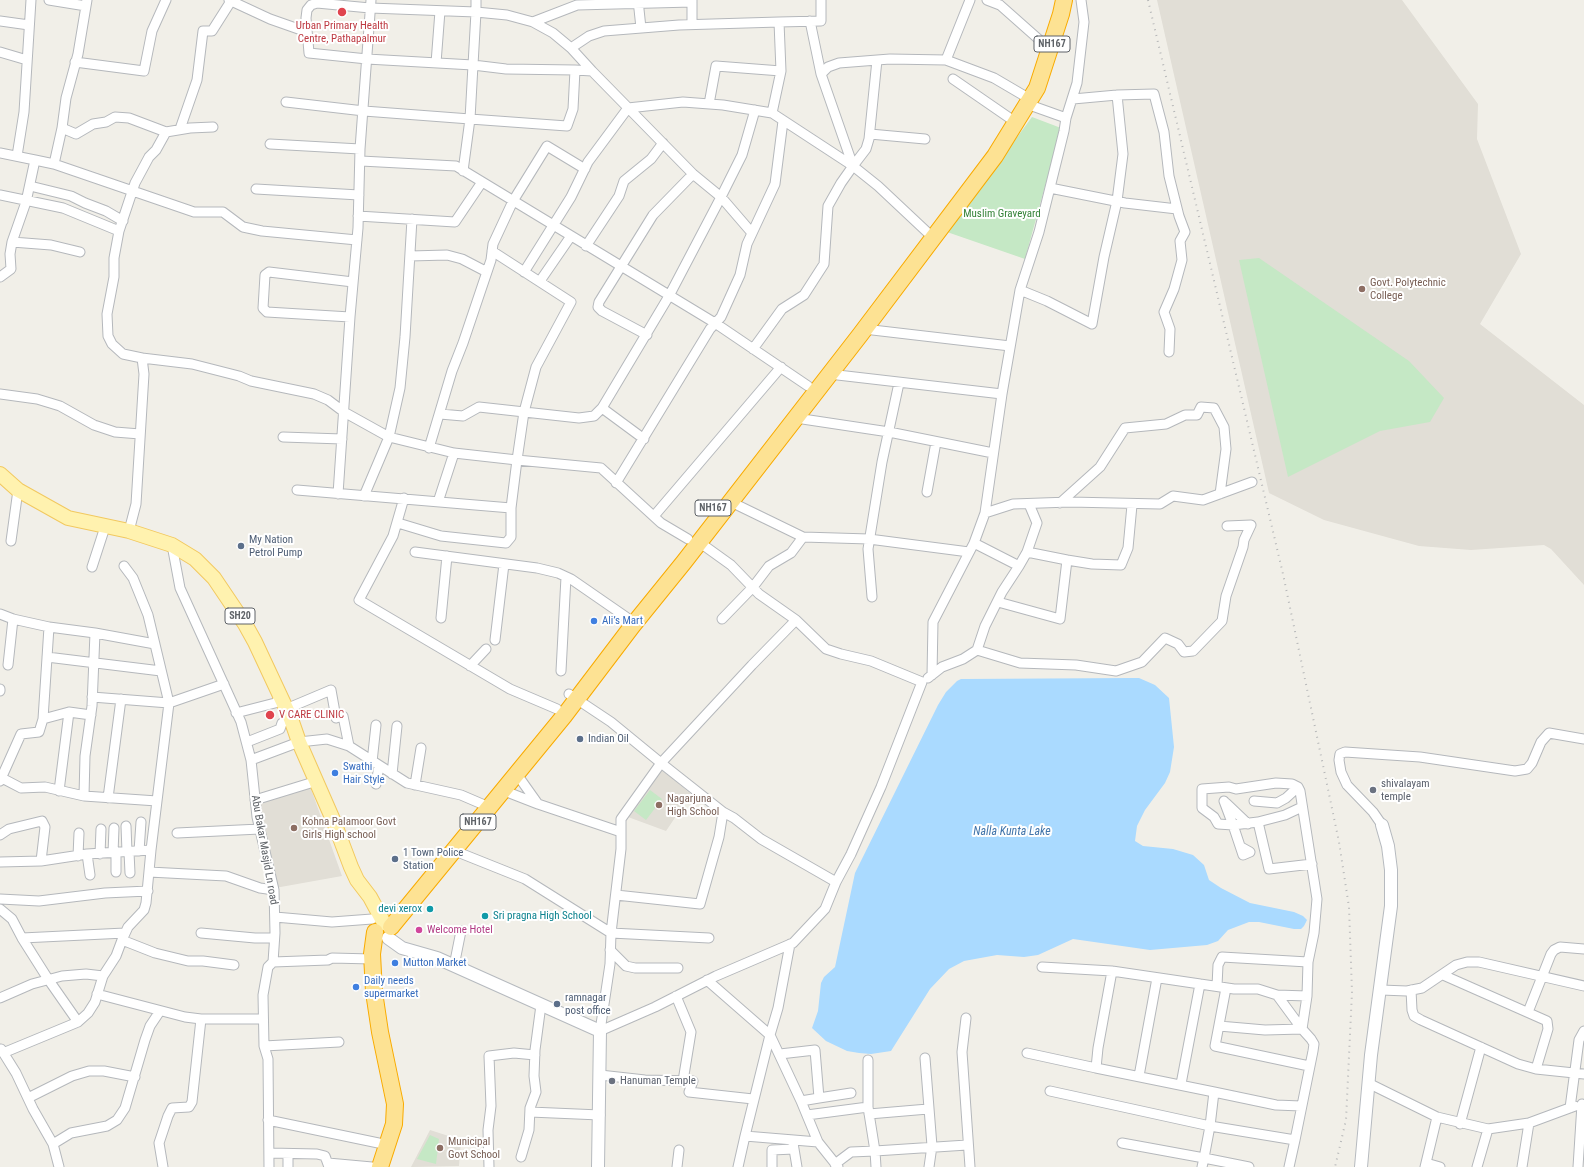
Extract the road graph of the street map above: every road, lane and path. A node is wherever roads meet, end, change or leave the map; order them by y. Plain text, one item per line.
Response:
1 (31, 0) edge
2 (49, 0) edge
3 (166, 0) edge
4 (230, 0) edge
5 (476, 0) edge
6 (821, 0) edge
7 (970, 0) edge
8 (987, 0) edge
9 (1054, 0) edge
10 (1064, 0) edge
11 (1082, 0) edge
12 (692, 1) edge
13 (639, 2) edge
14 (87, 3) edge
15 (573, 3) edge
16 (371, 4) edge
17 (440, 11) junction
18 (476, 12) junction
19 (0, 21) edge
20 (810, 21) junction
21 (533, 22) junction
22 (779, 22) junction
23 (692, 24) junction
24 (29, 25) junction
25 (641, 28) junction
26 (307, 32) junction
27 (1044, 44) junction
28 (571, 48) junction
29 (0, 52) edge
30 (367, 59) junction
31 (27, 60) junction
32 (877, 60) junction
33 (946, 60) junction
34 (76, 62) junction
35 (436, 63) junction
36 (473, 65) junction
37 (575, 70) junction
38 (592, 71) junction
39 (781, 71) junction
40 (821, 74) junction
41 (953, 79) dead end
42 (1117, 94) junction
43 (1073, 99) junction
44 (1024, 100) junction
45 (286, 102) dead end
46 (709, 104) junction
47 (628, 108) junction
48 (755, 110) junction
49 (364, 111) junction
50 (772, 113) junction
51 (1066, 118) junction
52 (470, 119) junction
53 (1011, 119) junction
54 (783, 121) junction
55 (62, 128) junction
56 (213, 128) dead end
57 (180, 129) junction
58 (166, 132) junction
59 (870, 134) junction
60 (925, 139) dead end
61 (663, 143) junction
62 (270, 144) dead end
63 (360, 149) junction
64 (0, 153) edge
65 (17, 156) junction
66 (35, 160) junction
67 (361, 161) junction
68 (54, 164) junction
69 (853, 166) junction
70 (585, 169) junction
71 (463, 171) junction
72 (693, 174) junction
73 (482, 182) junction
74 (30, 186) junction
75 (1050, 188) junction
76 (256, 189) dead end
77 (131, 191) junction
78 (0, 195) edge
79 (359, 195) junction
80 (721, 197) junction
81 (513, 201) junction
82 (1117, 201) junction
83 (26, 202) junction
84 (1177, 209) junction
85 (358, 216) junction
86 (412, 219) junction
87 (123, 221) junction
88 (554, 225) junction
89 (119, 231) junction
90 (927, 232) junction
91 (752, 233) junction
92 (571, 236) junction
93 (357, 240) junction
94 (12, 242) junction
95 (586, 246) junction
96 (492, 251) junction
97 (80, 252) dead end
98 (0, 254) edge
99 (10, 254) junction
100 (410, 256) junction
101 (620, 266) junction
102 (487, 272) junction
103 (524, 272) junction
104 (0, 277) edge
105 (540, 281) junction
106 (353, 282) junction
107 (1020, 290) junction
108 (669, 296) junction
109 (350, 317) junction
110 (715, 323) junction
111 (864, 329) junction
112 (647, 335) junction
113 (1010, 346) junction
114 (753, 349) junction
115 (1169, 352) dead end
116 (142, 358) junction
117 (781, 367) junction
118 (829, 374) junction
119 (899, 383) junction
120 (808, 386) junction
121 (0, 394) edge
122 (1002, 394) junction
123 (602, 408) junction
124 (344, 412) junction
125 (524, 412) junction
126 (440, 414) junction
127 (796, 418) junction
128 (888, 432) junction
129 (140, 434) junction
130 (283, 437) dead end
131 (389, 437) junction
132 (342, 439) junction
133 (644, 439) junction
134 (936, 442) junction
135 (429, 448) junction
136 (454, 452) junction
137 (993, 453) junction
138 (517, 460) junction
139 (1, 476) edge
140 (1252, 482) dead end
141 (616, 483) junction
142 (18, 490) junction
143 (297, 490) dead end
144 (927, 492) dead end
145 (338, 494) junction
146 (1220, 494) junction
147 (364, 496) junction
148 (404, 498) junction
149 (438, 502) junction
150 (731, 502) junction
151 (1060, 503) junction
152 (1030, 504) junction
153 (1132, 505) junction
154 (511, 508) junction
155 (985, 513) junction
156 (654, 516) junction
157 (398, 522) junction
158 (1227, 526) dead end
159 (105, 527) junction
160 (129, 531) junction
161 (803, 536) junction
162 (869, 539) junction
163 (11, 541) dead end
164 (694, 541) junction
165 (974, 543) junction
166 (172, 544) junction
167 (415, 552) dead end
168 (969, 552) junction
169 (1027, 552) junction
170 (447, 556) junction
171 (1067, 560) junction
172 (504, 564) junction
173 (124, 566) dead end
174 (1019, 566) junction
175 (92, 567) dead end
176 (566, 577) junction
177 (753, 587) junction
178 (872, 597) dead end
179 (998, 602) junction
180 (0, 614) edge
181 (626, 617) junction
182 (440, 618) dead end
183 (13, 619) junction
184 (722, 619) dead end
185 (796, 620) junction
186 (50, 628) junction
187 (95, 633) junction
188 (495, 640) dead end
189 (155, 644) junction
190 (486, 649) dead end
191 (977, 650) junction
192 (48, 657) junction
193 (95, 663) junction
194 (8, 665) dead end
195 (470, 666) junction
196 (161, 671) junction
197 (561, 671) dead end
198 (932, 675) junction
199 (922, 682) junction
200 (224, 684) junction
201 (92, 697) junction
202 (572, 697) junction
203 (121, 699) junction
204 (169, 703) junction
205 (286, 709) junction
206 (556, 709) junction
207 (69, 712) junction
208 (236, 713) junction
209 (91, 715) junction
210 (43, 719) junction
211 (376, 725) dead end
212 (397, 726) dead end
213 (1584, 739) edge
214 (247, 742) junction
215 (299, 742) junction
216 (349, 746) junction
217 (421, 748) dead end
218 (251, 760) junction
219 (661, 763) junction
220 (376, 764) junction
221 (516, 773) junction
222 (392, 774) junction
223 (0, 779) edge
224 (317, 781) junction
225 (376, 784) dead end
226 (415, 785) junction
227 (1229, 787) junction
228 (1298, 787) junction
229 (502, 790) junction
230 (59, 791) junction
231 (84, 796) junction
232 (108, 798) junction
233 (255, 800) junction
234 (157, 801) junction
235 (1224, 801) junction
236 (1254, 801) dead end
237 (482, 804) junction
238 (538, 804) junction
239 (1302, 807) junction
240 (723, 812) junction
241 (1214, 817) junction
242 (141, 822) dead end
243 (1258, 822) junction
244 (1248, 824) junction
245 (1233, 825) junction
246 (1382, 825) joint
247 (126, 826) dead end
248 (101, 828) dead end
249 (114, 828) dead end
250 (260, 829) junction
251 (621, 832) junction
252 (79, 833) dead end
253 (177, 833) dead end
254 (0, 835) edge
255 (1241, 847) dead end
256 (151, 850) junction
257 (139, 851) junction
258 (455, 851) junction
259 (128, 852) junction
260 (114, 853) junction
261 (100, 854) junction
262 (83, 855) junction
263 (41, 861) junction
264 (0, 862) edge
265 (1312, 864) junction
266 (116, 872) dead end
267 (149, 872) junction
268 (130, 873) dead end
269 (90, 875) dead end
270 (836, 882) junction
271 (274, 890) junction
272 (148, 891) junction
273 (616, 895) junction
274 (0, 899) edge
275 (0, 910) edge
276 (275, 917) junction
277 (382, 928) junction
278 (461, 931) dead end
279 (201, 933) dead end
280 (611, 933) junction
281 (124, 937) junction
282 (22, 938) junction
283 (274, 938) junction
284 (709, 938) dead end
285 (790, 944) junction
286 (1584, 949) edge
287 (610, 950) junction
288 (372, 960) junction
289 (273, 962) junction
290 (1308, 962) junction
291 (234, 965) dead end
292 (454, 966) junction
293 (1042, 967) dead end
294 (678, 968) dead end
295 (1112, 971) junction
296 (1443, 975) junction
297 (103, 976) junction
298 (1542, 977) junction
299 (1157, 978) junction
300 (48, 979) junction
301 (707, 980) junction
302 (1200, 984) junction
303 (1584, 986) edge
304 (1221, 987) junction
305 (1380, 990) junction
306 (1411, 990) junction
307 (97, 994) junction
308 (1277, 994) junction
309 (676, 996) junction
310 (1307, 996) junction
311 (0, 998) edge
312 (541, 1005) junction
313 (160, 1011) junction
314 (1528, 1012) junction
315 (966, 1018) dead end
316 (201, 1019) junction
317 (263, 1019) junction
318 (78, 1022) junction
319 (1219, 1026) junction
320 (1302, 1029) junction
321 (600, 1031) junction
322 (1584, 1031) edge
323 (770, 1035) junction
324 (339, 1042) dead end
325 (264, 1046) junction
326 (1481, 1047) junction
327 (1, 1050) edge
328 (1027, 1053) dead end
329 (780, 1054) junction
330 (534, 1055) junction
331 (924, 1058) dead end
332 (868, 1060) dead end
333 (1309, 1066) junction
334 (1096, 1068) junction
335 (1536, 1069) junction
336 (1580, 1073) edge
337 (600, 1075) junction
338 (1139, 1076) junction
339 (135, 1077) junction
340 (683, 1081) junction
341 (1368, 1083) junction
342 (1181, 1084) junction
343 (1050, 1091) dead end
344 (1214, 1092) junction
345 (852, 1093) dead end
346 (28, 1098) junction
347 (819, 1098) junction
348 (753, 1100) junction
349 (801, 1101) junction
350 (1583, 1104) edge
351 (1301, 1106) junction
352 (1570, 1108) junction
353 (928, 1109) junction
354 (868, 1110) junction
355 (530, 1112) junction
356 (600, 1115) junction
357 (807, 1115) junction
358 (1437, 1117) junction
359 (268, 1120) junction
360 (1529, 1123) junction
361 (1460, 1124) junction
362 (1210, 1126) junction
363 (1488, 1129) junction
364 (744, 1136) junction
365 (1295, 1140) junction
366 (818, 1142) junction
367 (1122, 1143) dead end
368 (53, 1144) junction
369 (793, 1144) junction
370 (388, 1145) junction
371 (967, 1145) junction
372 (932, 1146) junction
373 (679, 1150) dead end
374 (875, 1151) junction
375 (270, 1153) junction
376 (288, 1155) junction
377 (521, 1157) dead end
378 (1204, 1158) junction
379 (328, 1165) edge
380 (836, 1165) edge
381 (1425, 1165) edge
382 (59, 1167) edge
383 (163, 1167) edge
384 (269, 1167) edge
385 (288, 1167) edge
386 (372, 1167) edge
387 (380, 1167) edge
388 (386, 1167) edge
389 (489, 1167) edge
390 (598, 1167) edge
391 (677, 1167) edge
392 (738, 1167) edge
393 (772, 1167) edge
394 (797, 1167) edge
395 (876, 1167) edge
396 (929, 1167) edge
397 (970, 1167) edge
398 (1202, 1167) edge
399 (1249, 1167) edge
400 (1288, 1167) edge
401 (1361, 1167) edge
402 (1440, 1167) edge
403 (1477, 1167) edge
404 (1522, 1167) edge
405 (1578, 1167) edge

1 - 24 street
2 - 14 street
3 - 34 street
4 - 26 street
4 - 57 street
5 - 18 street
6 - 20 street
7 - 33 street
8 - 27 street
9 - 27 highway, NH167
10 - 44 highway, NH167
11 - 43 street
12 - 13 street
12 - 23 street
13 - 15 street
13 - 25 street
14 - 34 street
15 - 21 street
16 - 17 street
16 - 26 street
16 - 30 street
17 - 18 street
17 - 35 street
18 - 21 street
18 - 36 street
19 - 24 street
20 - 22 street
20 - 40 street
21 - 28 street
22 - 23 street
22 - 39 street
23 - 25 street
24 - 31 street
25 - 28 street
26 - 30 street
27 - 44 highway, NH167
28 - 38 street
29 - 31 street
30 - 35 street
30 - 49 street
31 - 65 street
32 - 33 street
32 - 40 street
32 - 59 street
33 - 44 street
34 - 55 street
35 - 36 street
36 - 37 street
36 - 52 street
37 - 38 street
37 - 52 street
38 - 47 street
39 - 46 street
39 - 50 street
40 - 69 street
41 - 53 street
42 - 43 street
42 - 82 street
42 - 84 street
43 - 51 street
44 - 51 street
44 - 53 highway, NH167
44 - 111 highway, NH167
45 - 49 street
46 - 47 street
46 - 48 street
47 - 61 street
47 - 70 street
48 - 50 street
48 - 80 street
49 - 52 street
49 - 63 street
50 - 54 street
51 - 75 street
52 - 71 street
53 - 90 highway, NH167
54 - 69 street
54 - 91 street
55 - 58 street
55 - 68 street
56 - 57 street
57 - 58 street
58 - 77 street
59 - 60 street
59 - 69 street
61 - 72 street
61 - 95 street
62 - 63 street
63 - 67 street
64 - 65 street
65 - 66 street
66 - 68 street
66 - 74 street
67 - 71 street
67 - 79 street
68 - 77 street
69 - 90 street
69 - 114 street
70 - 81 street
70 - 88 street
71 - 73 street
72 - 80 street
72 - 101 street
73 - 81 street
73 - 86 street
74 - 83 street
74 - 87 street
75 - 82 street
75 - 107 street
76 - 79 street
77 - 87 street
77 - 93 street
78 - 83 street
79 - 85 street
80 - 91 street
80 - 108 street
81 - 88 street
81 - 96 street
82 - 84 street
82 - 107 street
83 - 89 street
83 - 94 street
84 - 115 street
85 - 86 street
85 - 93 street
86 - 100 street
87 - 89 street
88 - 92 street
88 - 103 street
89 - 116 street
90 - 120 highway, NH167
91 - 110 street
92 - 95 street
92 - 105 street
93 - 106 street
94 - 97 street
94 - 99 street
95 - 101 street
96 - 102 street
96 - 103 street
98 - 99 street
99 - 104 street
100 - 102 street
100 - 131 street
101 - 108 street
101 - 112 street
102 - 126 street
103 - 105 street
105 - 125 street
106 - 109 street
106 - 109 street
107 - 113 street
108 - 110 street
108 - 112 street
109 - 124 street
110 - 114 street
110 - 133 street
111 - 113 street
111 - 118 highway, NH167
112 - 123 street
113 - 122 street
114 - 117 street
116 - 124 street
116 - 129 street
117 - 120 street
117 - 156 street
118 - 119 street
118 - 127 highway, NH167
119 - 122 street
119 - 128 street
120 - 164 highway, NH167
121 - 129 street
122 - 137 street
123 - 125 street
123 - 133 street
124 - 131 street
124 - 132 street
125 - 126 street
125 - 138 street
126 - 135 street
127 - 128 street
127 - 150 highway, NH167
128 - 134 street
128 - 162 street
129 - 160 street
130 - 132 street
131 - 135 street
131 - 147 street
132 - 145 street
133 - 141 street
134 - 137 street
134 - 144 street
135 - 136 street
136 - 138 street
136 - 149 street
137 - 155 street
138 - 141 street
138 - 154 street
139 - 142 main road, SH20
140 - 146 street
141 - 156 street
142 - 159 main road, SH20
142 - 163 street
143 - 145 street
145 - 147 street
146 - 151 street
146 - 153 street
147 - 148 street
148 - 149 street
148 - 157 street
149 - 154 street
150 - 161 street
150 - 164 highway, NH167
151 - 152 street
151 - 153 street
152 - 155 street
152 - 169 street
153 - 171 street
154 - 157 street
155 - 165 street
156 - 164 street
157 - 195 street
158 - 191 street
159 - 160 main road, SH20
159 - 175 street
160 - 166 main road, SH20
161 - 162 street
161 - 177 street
162 - 168 street
162 - 178 street
164 - 177 street
164 - 181 highway, NH167
164 - 202 highway, NH167
165 - 168 street
165 - 174 street
166 - 200 street, Abu Bakar Masjid Ln road
166 - 205 main road, SH20
167 - 170 street
168 - 198 street
169 - 171 street
169 - 174 street
170 - 172 street
170 - 182 street
171 - 179 street
172 - 176 street
172 - 188 street
173 - 189 street
174 - 179 street
176 - 181 street
176 - 197 street
177 - 184 street
177 - 185 street
179 - 191 street
180 - 183 street
181 - 202 highway, NH167
183 - 186 street
183 - 194 street
185 - 199 street
185 - 219 street
186 - 187 street
186 - 192 street
187 - 189 street
187 - 193 street
189 - 196 street
190 - 195 street
191 - 198 street
192 - 193 street
192 - 210 street
193 - 196 street
193 - 201 street
195 - 206 street
196 - 204 street
198 - 199 street
199 - 270 street
200 - 204 street
200 - 208 street, Abu Bakar Masjid Ln road
201 - 203 street
201 - 209 street
202 - 206 highway, NH167
202 - 219 street
202 - 221 highway, NH167
203 - 204 street
203 - 232 street
204 - 234 street
205 - 208 street
205 - 214 street
205 - 215 main road, SH20
205 - 216 street
206 - 237 highway, NH167
207 - 209 street
207 - 210 street
207 - 230 street
208 - 214 street, Abu Bakar Masjid Ln road
209 - 231 street
210 - 223 street
211 - 220 street
212 - 222 street
213 - 246 street
214 - 218 street, Abu Bakar Masjid Ln road
215 - 216 street
215 - 218 street
215 - 224 main road, SH20
216 - 220 street
217 - 226 street
218 - 233 street, Abu Bakar Masjid Ln road
219 - 240 street
219 - 251 street
220 - 222 street
220 - 225 street
221 - 229 highway, NH167
221 - 238 street
222 - 226 street
223 - 230 street
224 - 233 street
224 - 277 main road, SH20
226 - 237 street
227 - 228 street
227 - 235 street
227 - 241 street
228 - 236 street
228 - 239 street
229 - 238 street
229 - 258 highway, NH167
230 - 231 street
231 - 232 street
232 - 234 street
233 - 250 street, Abu Bakar Masjid Ln road
234 - 256 street
235 - 241 street
235 - 244 street
235 - 245 street
237 - 277 highway, NH167
238 - 251 street
239 - 243 street
239 - 265 street
240 - 270 street
240 - 273 street
241 - 245 street
242 - 257 street
243 - 244 street
243 - 265 street
244 - 245 street
245 - 255 street
246 - 305 street
247 - 259 street
248 - 261 street
249 - 260 street
250 - 253 street
250 - 271 street, Abu Bakar Masjid Ln road
251 - 273 street
252 - 262 street
254 - 263 street
256 - 257 street
256 - 267 street
257 - 259 street
258 - 277 highway, NH167
258 - 280 street
259 - 260 street
259 - 268 street
260 - 261 street
260 - 266 street
261 - 262 street
262 - 263 street
262 - 269 street
263 - 264 street
265 - 290 street
267 - 271 street
267 - 272 street
270 - 285 street
271 - 276 street, Abu Bakar Masjid Ln road
272 - 274 street
272 - 281 street
273 - 280 street
275 - 282 street
276 - 277 street
276 - 283 street, Abu Bakar Masjid Ln road
277 - 288 highway
277 - 292 street
277 - 388 highway
278 - 292 street
279 - 283 street
280 - 284 street
280 - 287 street
281 - 282 street
281 - 291 street
281 - 297 street
282 - 300 street
283 - 289 street, Abu Bakar Masjid Ln road
285 - 301 street
285 - 323 street
286 - 298 street
287 - 294 street
287 - 321 street
288 - 289 street
288 - 370 highway
289 - 317 street, Abu Bakar Masjid Ln road
290 - 304 street
290 - 310 street
292 - 312 street
293 - 295 street
295 - 299 street
295 - 334 street
296 - 298 street
296 - 306 street
296 - 314 street
297 - 300 street
297 - 307 street
298 - 303 street
298 - 314 street
299 - 302 street
299 - 338 street
300 - 311 street
300 - 318 street
301 - 309 street
301 - 323 street
302 - 304 street
302 - 342 street
304 - 308 street
304 - 319 street
305 - 306 street
305 - 341 street
306 - 326 street
307 - 313 street
307 - 318 street
308 - 310 street
308 - 320 street
309 - 321 street
309 - 340 street
310 - 320 street
312 - 321 street
312 - 330 street
313 - 316 street
313 - 339 street
314 - 335 street
315 - 371 street
316 - 317 street
316 - 383 street
317 - 325 street, Abu Bakar Masjid Ln road
318 - 327 street
319 - 320 street
319 - 333 street
320 - 333 street
321 - 337 street
322 - 336 street
323 - 329 street
323 - 348 street
324 - 325 street
325 - 359 street, Abu Bakar Masjid Ln road
326 - 335 street
326 - 361 street
327 - 346 street
328 - 334 street
329 - 347 street
329 - 349 street
330 - 355 street
330 - 389 street
331 - 353 street
332 - 354 street
333 - 351 street
334 - 338 street
335 - 336 street
336 - 352 street
337 - 340 street
337 - 356 street
338 - 342 street
339 - 346 street
339 - 368 street
340 - 348 street
341 - 358 street
341 - 401 street
342 - 344 street
343 - 362 street
344 - 351 street
344 - 362 street
345 - 347 street
346 - 368 street
347 - 349 street
348 - 364 street
349 - 357 street
350 - 352 street
350 - 405 street
351 - 365 street
352 - 360 street
353 - 354 street
353 - 372 street
354 - 357 street
354 - 374 street
355 - 356 street
355 - 377 street
356 - 390 street
357 - 366 street
358 - 361 street
358 - 381 street
359 - 370 street
359 - 375 street, Abu Bakar Masjid Ln road
360 - 363 street
360 - 404 street
361 - 363 street
362 - 365 street
362 - 378 street
363 - 403 street
364 - 369 street
364 - 392 street
365 - 400 street
366 - 369 street
366 - 380 street
367 - 378 street
368 - 382 street
369 - 393 street
369 - 394 street
370 - 387 highway
371 - 372 street
371 - 397 street
372 - 374 street
372 - 396 street
373 - 391 street
374 - 380 street
374 - 395 street
375 - 376 street
375 - 384 street, Abu Bakar Masjid Ln road
376 - 379 street
376 - 385 street
378 - 398 street
378 - 399 street
379 - 386 street
381 - 402 street

